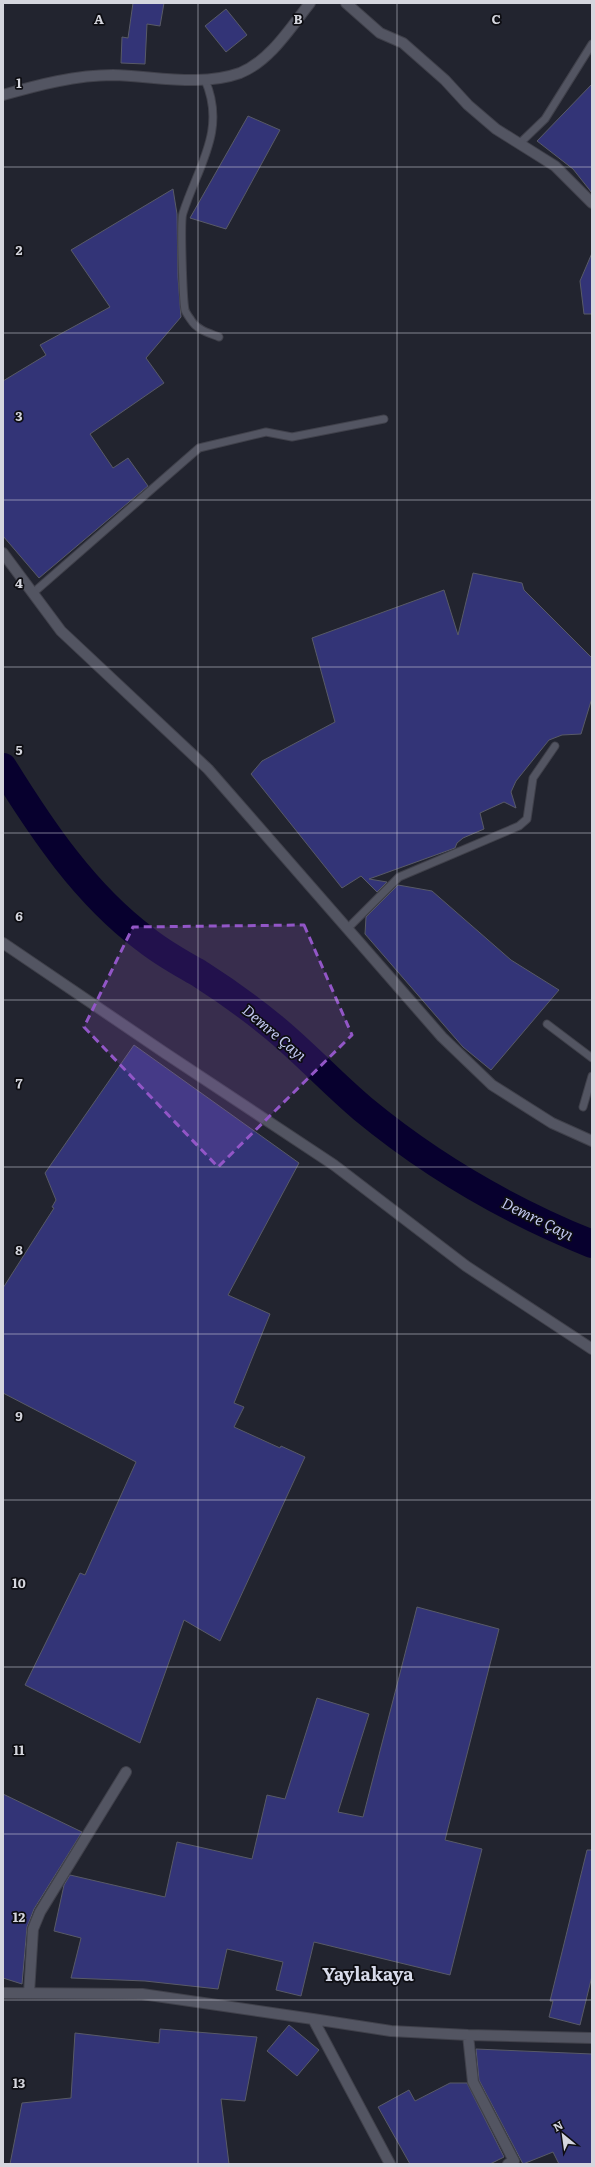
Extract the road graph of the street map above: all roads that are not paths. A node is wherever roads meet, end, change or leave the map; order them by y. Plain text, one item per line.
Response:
1 (310, 3) edge
2 (346, 3) edge
3 (592, 44) edge
4 (205, 80) junction
5 (3, 95) edge
6 (519, 144) junction
7 (592, 203) edge
8 (219, 337) dead end
9 (384, 419) dead end
10 (3, 553) edge
11 (33, 593) junction
12 (555, 746) dead end
13 (348, 928) junction
14 (3, 943) edge
15 (547, 1024) dead end
16 (592, 1058) edge
17 (592, 1076) edge
18 (583, 1106) dead end
19 (592, 1141) edge
20 (592, 1350) edge
21 (126, 1772) dead end
22 (3, 1993) edge
23 (30, 1993) junction
24 (313, 2019) junction
25 (468, 2035) junction
26 (592, 2038) edge
27 (390, 2164) edge
28 (508, 2164) edge

1 - 4 street
2 - 6 street
3 - 6 lane
4 - 5 street
4 - 8 lane
6 - 7 street
9 - 11 lane
10 - 11 street
11 - 13 street
12 - 13 lane
13 - 19 street
14 - 20 street
15 - 16 lane
17 - 18 lane
21 - 23 street
22 - 23 street
23 - 24 street
24 - 25 street
24 - 27 street
25 - 26 street
25 - 28 street

